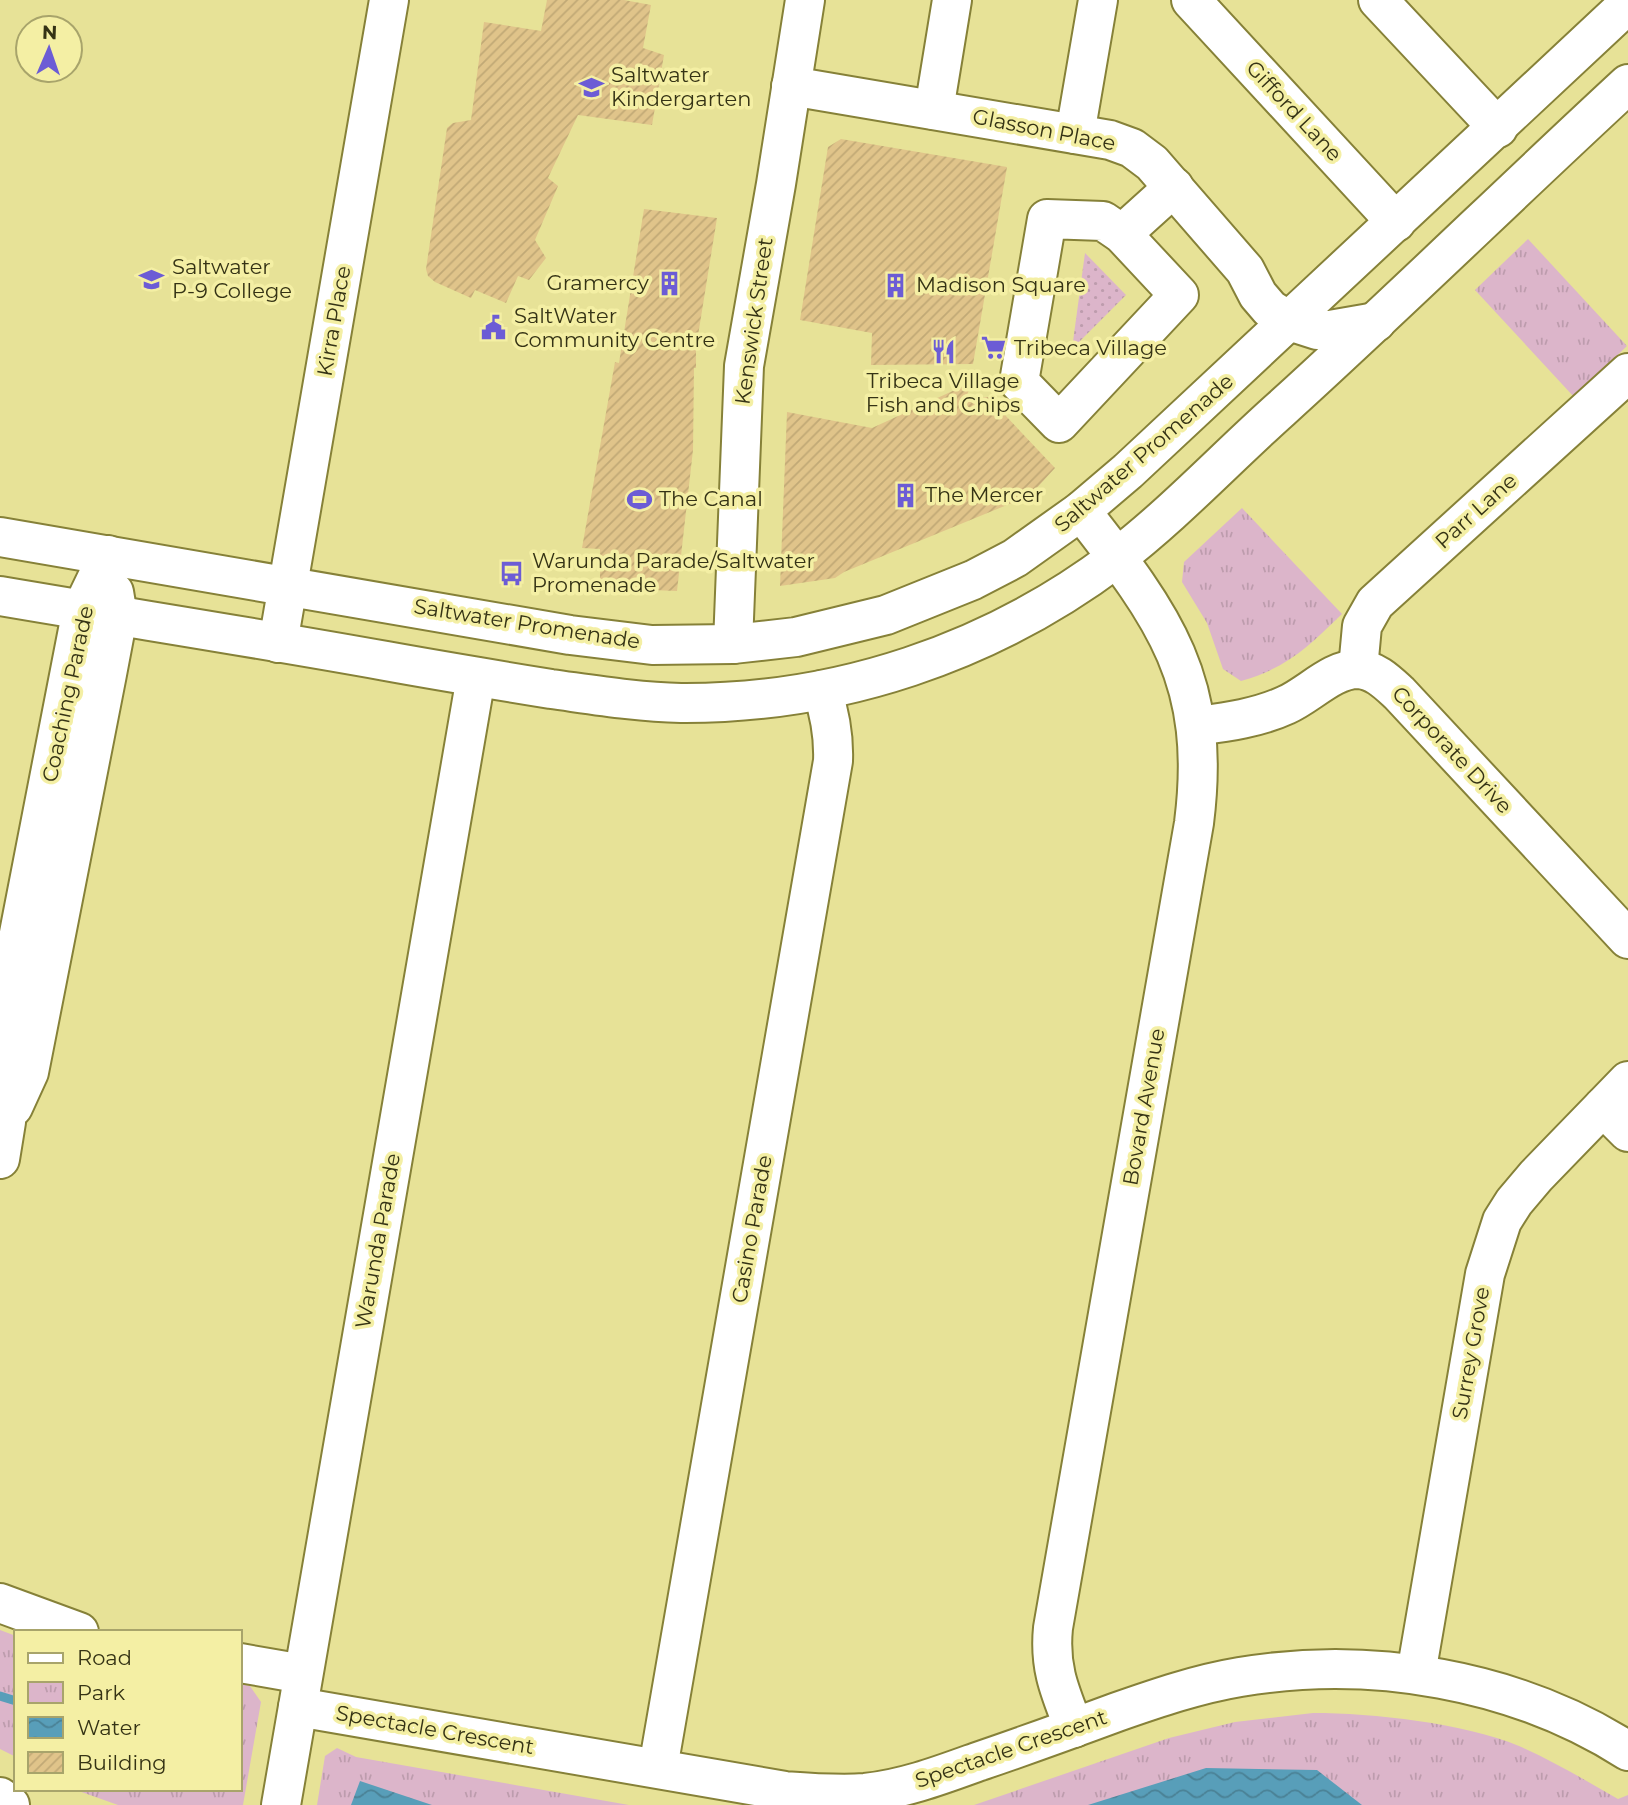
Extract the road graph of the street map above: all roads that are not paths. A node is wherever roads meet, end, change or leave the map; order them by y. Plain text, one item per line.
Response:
1 (390, 0) edge
2 (805, 0) edge
3 (953, 0) edge
4 (1098, 0) edge
5 (1191, 0) edge
6 (1378, 0) edge
7 (1628, 5) edge
8 (1628, 83) edge
9 (791, 86) junction
10 (934, 110) junction
11 (1497, 128) junction
12 (1075, 134) junction
13 (1174, 187) junction
14 (1396, 222) junction
15 (1122, 234) junction
16 (1299, 313) junction
17 (1376, 322) junction
18 (1618, 384) edge
19 (1081, 512) junction
20 (0, 537) edge
21 (108, 555) junction
22 (1117, 557) junction
23 (289, 585) junction
24 (0, 596) edge
25 (100, 612) junction
26 (278, 643) junction
27 (733, 644) junction
28 (1358, 669) junction
29 (476, 677) junction
30 (822, 690) junction
31 (1197, 726) junction
32 (1628, 939) edge
33 (1620, 1106) edge
34 (3, 1122) edge
35 (0, 1159) edge
36 (0, 1603) edge
37 (74, 1630) edge
38 (242, 1664) edge
39 (1416, 1674) junction
40 (300, 1690) junction
41 (1074, 1728) junction
42 (1628, 1751) edge
43 (658, 1768) junction
44 (0, 1797) edge
45 (10, 1805) edge
46 (281, 1805) edge

1 - 23 street, Kirra Place
2 - 9 street, Kenswick Street
3 - 10 street
4 - 12 street
5 - 14 street, Gifford Lane
6 - 11 street
7 - 11 street, Saltwater Promenade
8 - 17 street
9 - 10 street, Glasson Place
9 - 27 street, Kenswick Street
10 - 12 street, Glasson Place
11 - 14 street, Saltwater Promenade
12 - 13 street, Glasson Place
13 - 15 street
13 - 16 street, Glasson Place
14 - 16 street, Saltwater Promenade
15 - 15 street
16 - 17 street, Glasson Place
16 - 19 street, Saltwater Promenade
17 - 22 street
18 - 28 street, Parr Lane
19 - 22 street, Bovard Avenue
19 - 27 street, Saltwater Promenade
20 - 21 street, Saltwater Promenade
21 - 23 street, Saltwater Promenade
21 - 25 street, Coaching Parade
22 - 30 street
22 - 31 street, Bovard Avenue
23 - 26 street, Kirra Place
23 - 27 street, Saltwater Promenade
24 - 25 street
25 - 26 street
25 - 34 street, Coaching Parade
26 - 29 street
28 - 31 street
28 - 32 street, Corporate Drive
29 - 30 street
29 - 40 street, Warunda Parade
30 - 43 street, Casino Parade
31 - 41 street, Bovard Avenue
33 - 39 street, Surrey Grove
34 - 35 street, Coaching Parade
36 - 37 street
38 - 40 street, Spectacle Crescent
39 - 41 street, Spectacle Crescent
39 - 42 street, Spectacle Crescent
40 - 43 street, Spectacle Crescent
40 - 46 street, Warunda Parade
41 - 43 street, Spectacle Crescent
44 - 45 street

